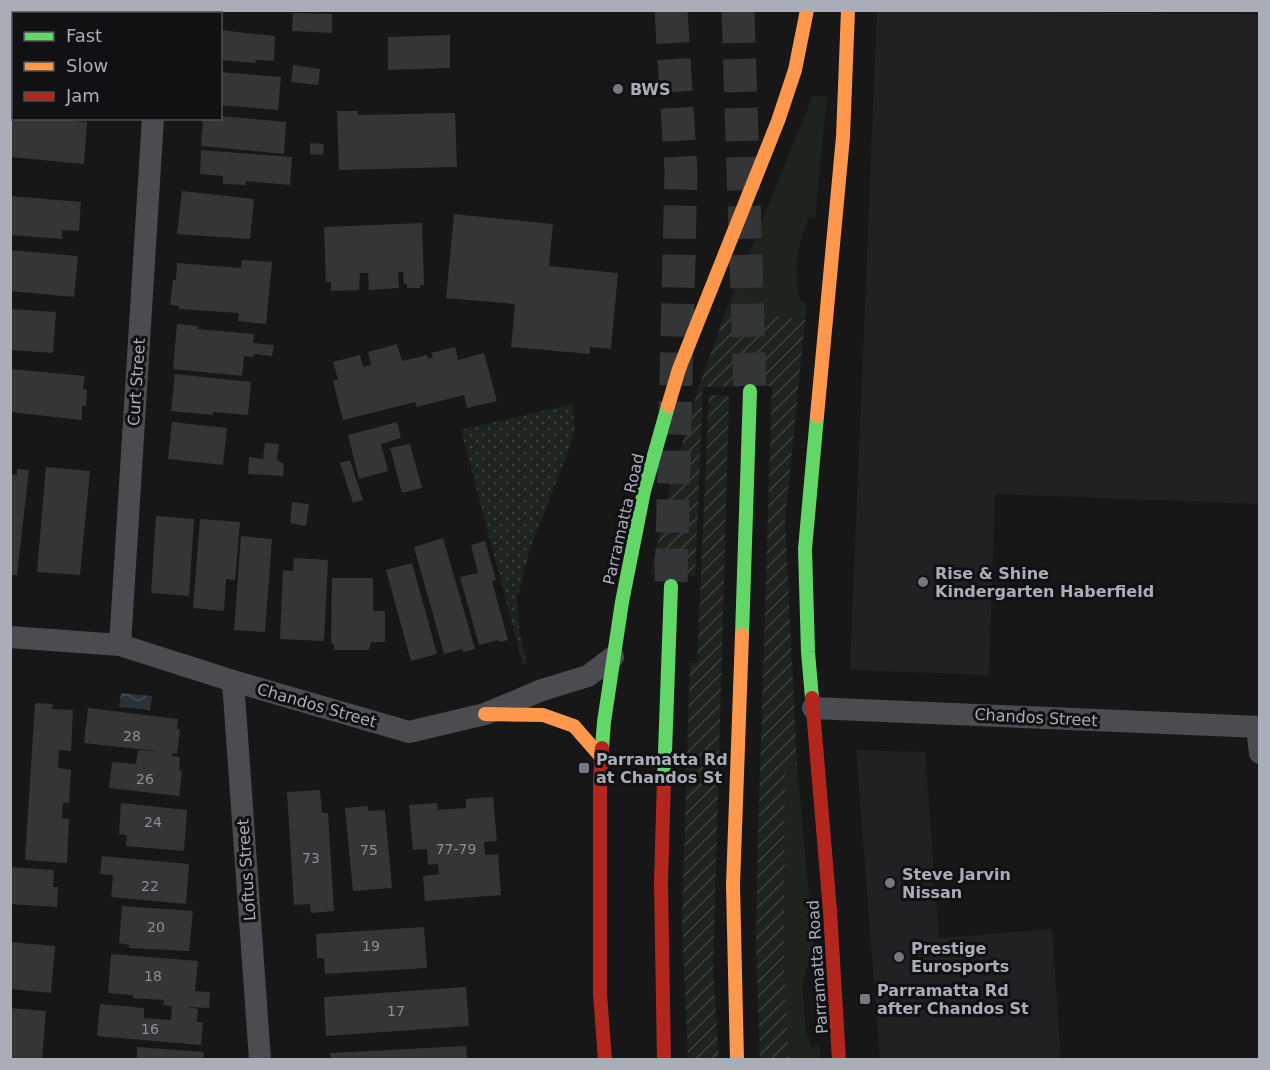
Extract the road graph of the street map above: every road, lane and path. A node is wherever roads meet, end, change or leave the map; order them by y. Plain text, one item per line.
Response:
1 (807, 10) edge
2 (848, 10) edge
3 (153, 120) edge
4 (750, 391) tunnel mouth
5 (671, 586) tunnel mouth
6 (10, 637) edge
7 (120, 645) junction
8 (613, 657) junction
9 (233, 681) junction
10 (813, 708) junction
11 (485, 714) junction
12 (1258, 727) edge
13 (1260, 753) edge
14 (602, 758) junction
15 (260, 1059) edge
16 (605, 1059) edge
17 (664, 1059) edge
18 (737, 1059) edge
19 (839, 1059) edge

1 - 8 main road, Parramatta Road
2 - 10 main road, Parramatta Road
3 - 7 street, Curt Street
4 - 18 main road
5 - 17 main road
6 - 7 street, Chandos Street
7 - 9 street, Chandos Street
8 - 11 street, Chandos Street
8 - 14 main road, Parramatta Road
9 - 11 street, Chandos Street
9 - 15 street, Loftus Street
10 - 12 street, Chandos Street
10 - 19 main road, Parramatta Road
11 - 14 main road
12 - 13 street
14 - 16 main road, Parramatta Road

